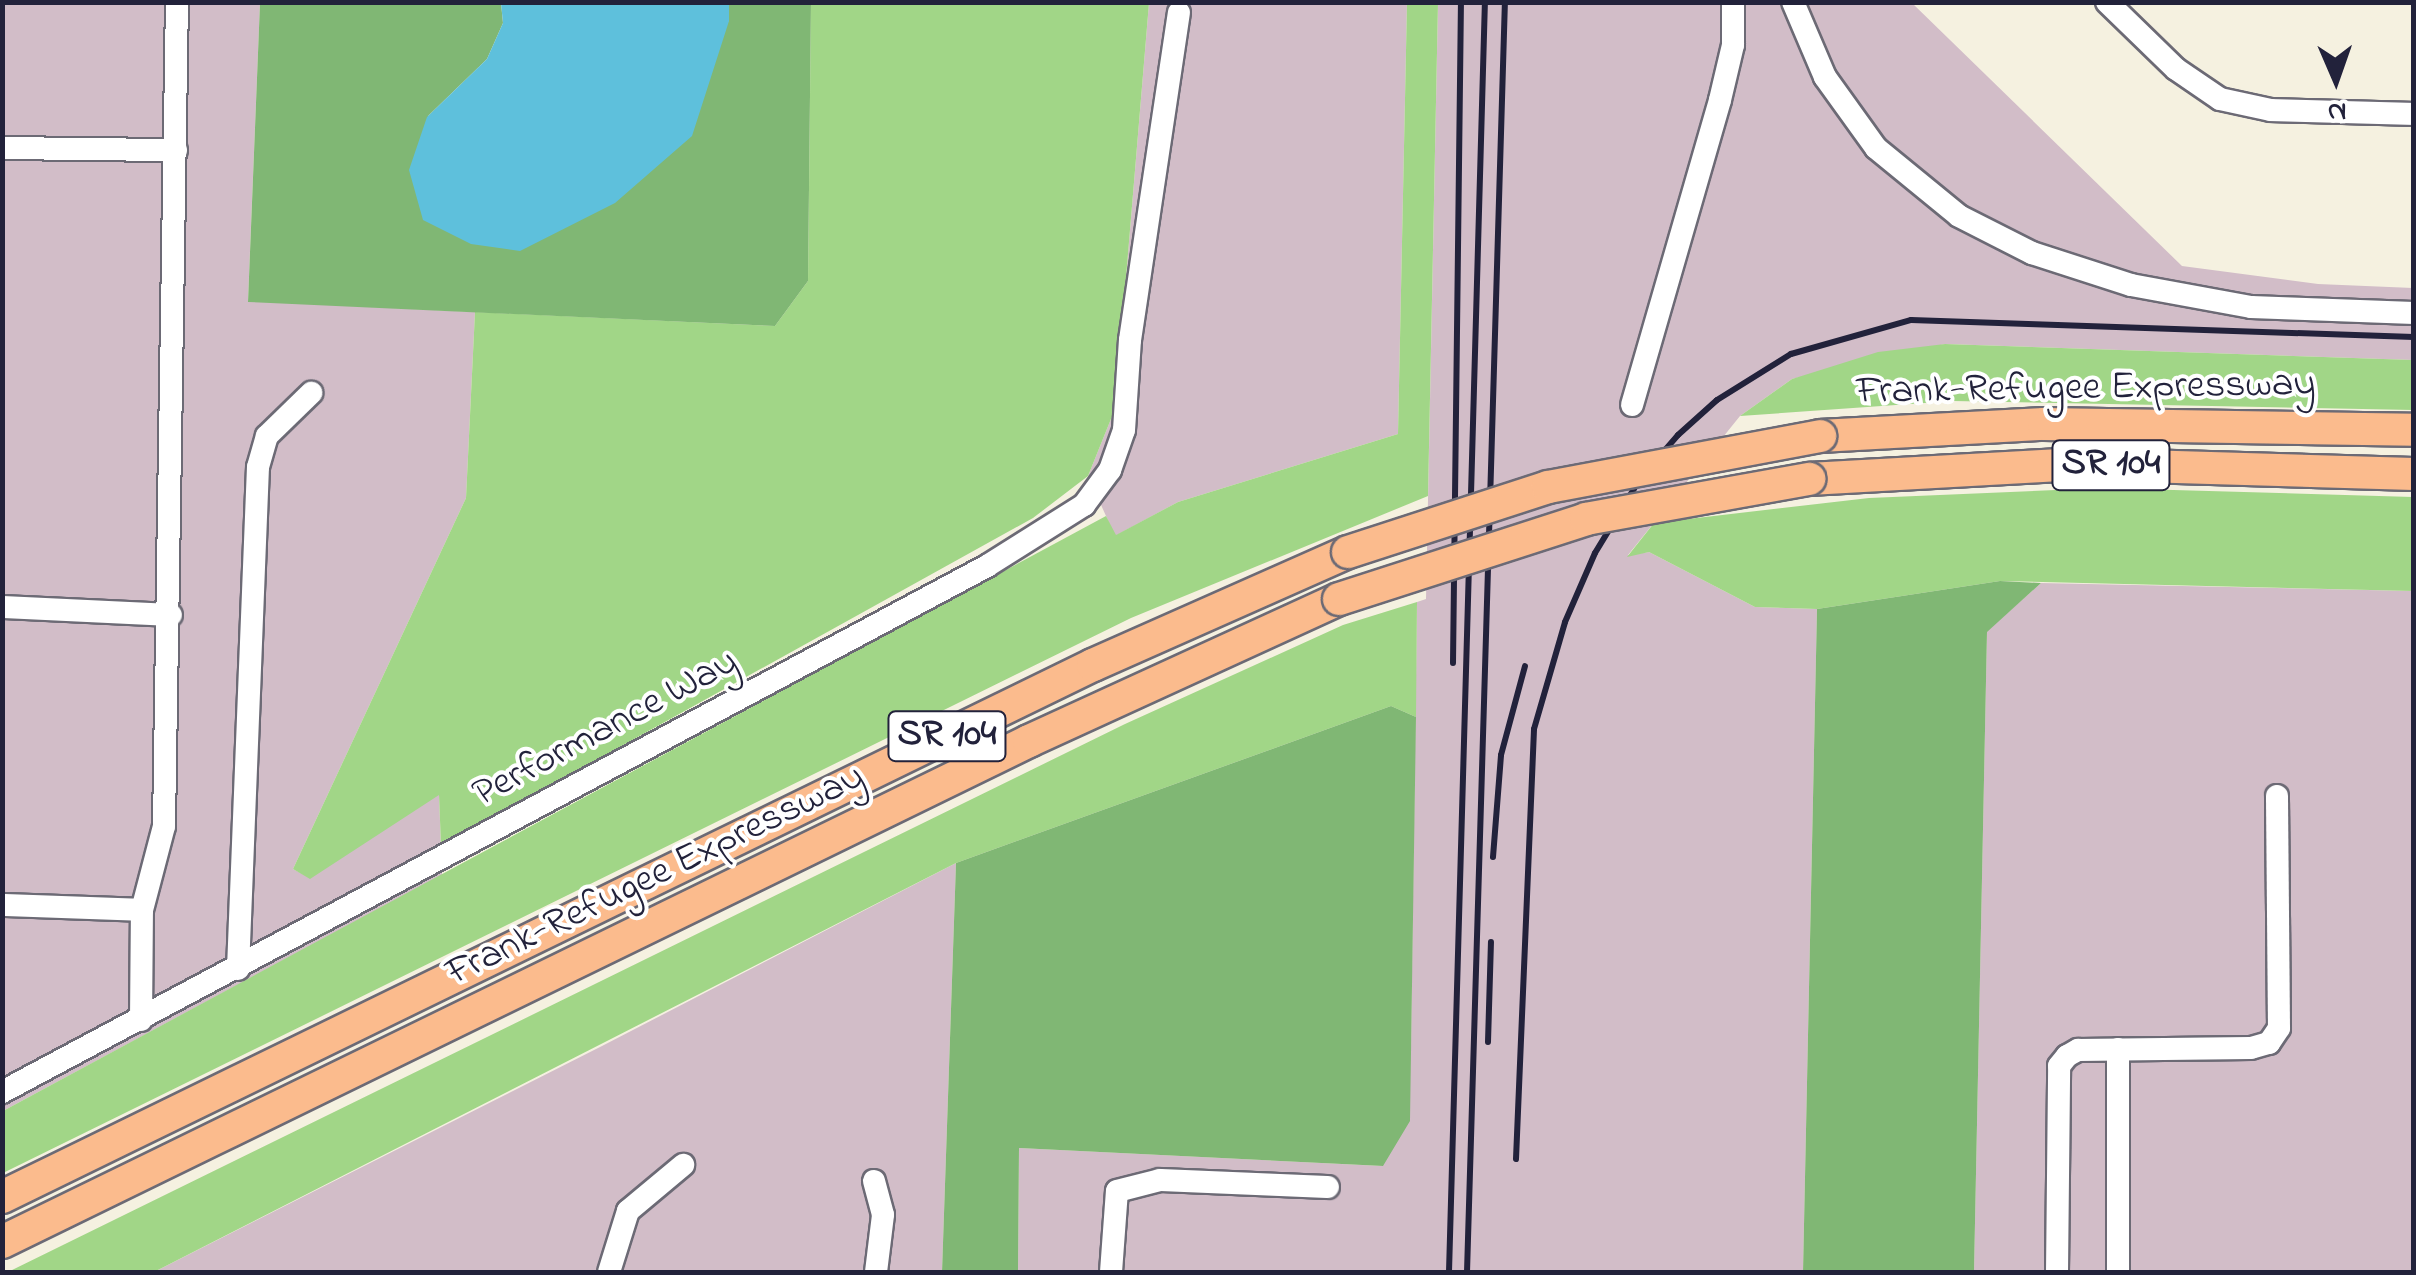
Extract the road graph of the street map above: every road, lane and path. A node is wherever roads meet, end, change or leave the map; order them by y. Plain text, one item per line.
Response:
1 (177, 2) edge
2 (1733, 2) edge
3 (1793, 2) edge
4 (2122, 8) edge
5 (1180, 13) dead end
6 (2414, 114) edge
7 (2, 148) edge
8 (176, 150) junction
9 (2414, 313) edge
10 (312, 393) dead end
11 (1632, 405) dead end
12 (2414, 430) edge
13 (2414, 474) edge
14 (2, 607) edge
15 (172, 614) junction
16 (2276, 796) dead end
17 (2, 905) edge
18 (142, 910) junction
19 (238, 969) junction
20 (141, 1020) junction
21 (2118, 1049) junction
22 (2, 1092) edge
23 (684, 1165) dead end
24 (874, 1181) dead end
25 (1328, 1187) dead end
26 (2, 1197) edge
27 (2, 1242) edge
28 (609, 1272) edge
29 (876, 1272) edge
30 (1111, 1272) edge
31 (2057, 1272) edge
32 (2118, 1272) edge

1 - 8 street
2 - 11 street
3 - 9 street
4 - 6 street
5 - 19 street, Performance Way
7 - 8 street
8 - 15 street
10 - 19 street
12 - 26 highway, Frank-Refugee Expressway / SR 104, bridge
13 - 27 highway, Frank-Refugee Expressway / SR 104, bridge
14 - 15 street
15 - 18 street
16 - 21 street
17 - 18 street
18 - 20 street
19 - 20 street, Performance Way
20 - 22 street, Performance Way
21 - 31 street
21 - 32 street
23 - 28 street
24 - 29 street
25 - 30 street

